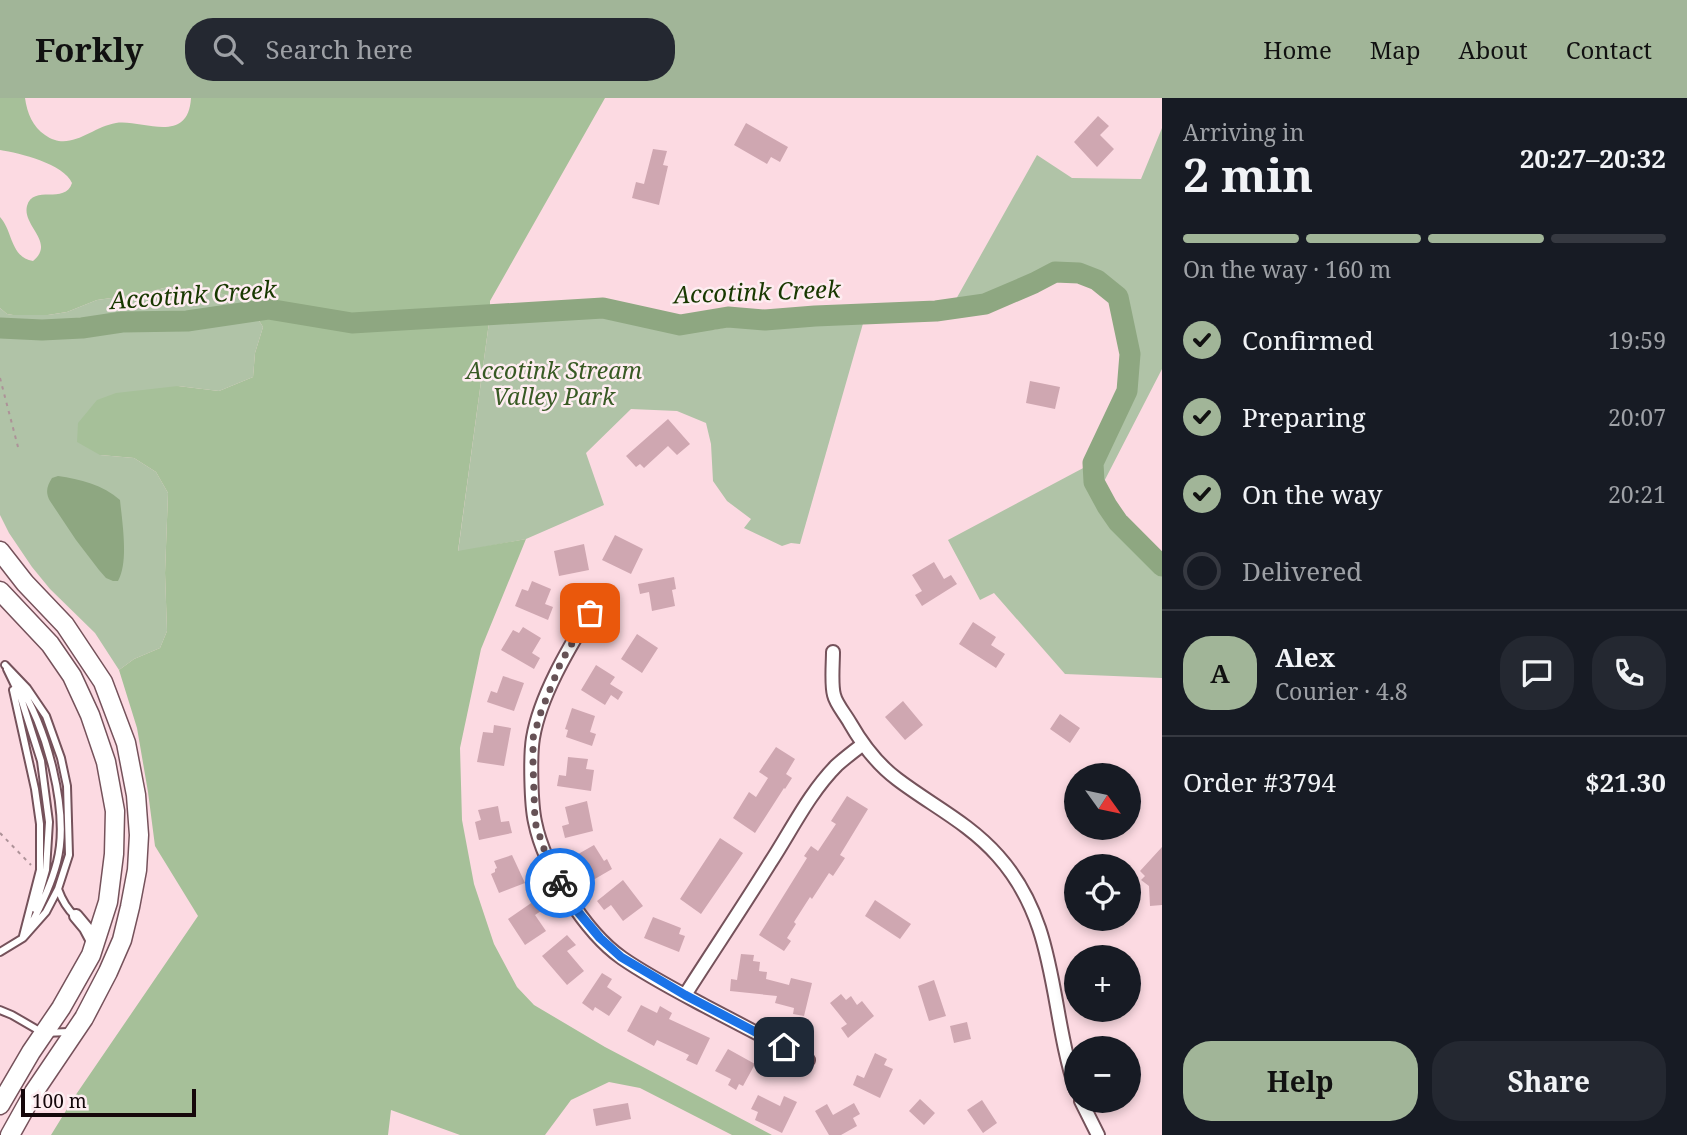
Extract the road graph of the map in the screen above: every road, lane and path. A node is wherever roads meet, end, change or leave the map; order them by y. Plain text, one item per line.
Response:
1 (0, 378) edge
2 (18, 447) dead end
3 (0, 551) edge
4 (0, 591) edge
5 (590, 613) dead end
6 (833, 652) dead end
7 (0, 657) edge
8 (5, 665) junction
9 (862, 744) junction
10 (0, 833) edge
11 (31, 866) joint
12 (40, 867) junction
13 (58, 889) junction
14 (76, 916) joint
15 (23, 938) junction
16 (94, 945) junction
17 (0, 952) edge
18 (685, 995) junction
19 (0, 1010) edge
20 (74, 1032) junction
21 (43, 1033) junction
22 (1064, 1040) edge
23 (808, 1060) dead end
24 (0, 1105) edge
25 (1087, 1113) edge
26 (10, 1135) edge
27 (1098, 1135) edge

1 - 2 path
3 - 20 street
4 - 16 street
5 - 18 street
6 - 9 street
7 - 8 lane
8 - 12 lane
8 - 13 lane
8 - 15 lane
8 - 15 lane
9 - 18 street
9 - 22 street
10 - 11 path
11 - 12 lane
12 - 15 lane
13 - 14 lane
13 - 15 lane
14 - 16 street
15 - 17 lane
16 - 21 street
18 - 23 street
19 - 21 lane
20 - 21 lane
20 - 26 street
21 - 24 street
25 - 27 street

